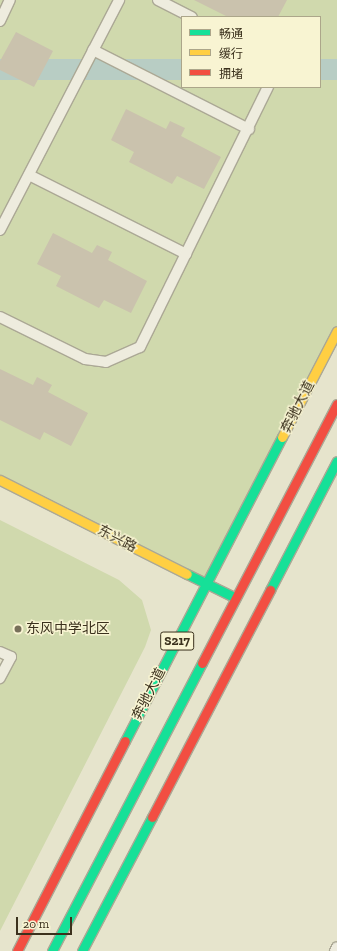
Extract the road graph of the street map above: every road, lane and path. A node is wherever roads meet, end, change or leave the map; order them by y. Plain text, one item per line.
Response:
1 (10, 0) edge
2 (119, 0) edge
3 (158, 0) edge
4 (2, 10) edge
5 (190, 16) edge
6 (0, 21) edge
7 (93, 50) junction
8 (268, 88) edge
9 (249, 129) junction
10 (28, 175) junction
11 (0, 230) edge
12 (186, 254) junction
13 (0, 317) edge
14 (337, 331) edge
15 (337, 404) edge
16 (337, 461) edge
17 (0, 480) edge
18 (206, 584) junction
19 (234, 597) junction
20 (0, 652) edge
21 (0, 678) edge
22 (134, 792) junction
23 (158, 805) junction
24 (337, 947) edge
25 (17, 951) edge
26 (52, 951) edge
27 (82, 951) edge
28 (335, 951) edge

1 - 4 lane
2 - 7 lane
3 - 5 lane
4 - 6 lane
7 - 9 lane
7 - 10 lane
8 - 9 lane
9 - 12 lane
10 - 11 lane
10 - 12 lane
12 - 13 lane
14 - 18 main road, 奔驰大道 / S217
15 - 19 main road, S217
16 - 23 main road
17 - 18 main road, 东兴路
18 - 19 main road, 东兴路
18 - 25 main road, 奔驰大道 / S217
19 - 22 main road, S217
20 - 21 lane
22 - 23 main road
22 - 26 main road, S217
23 - 27 main road
24 - 28 lane

